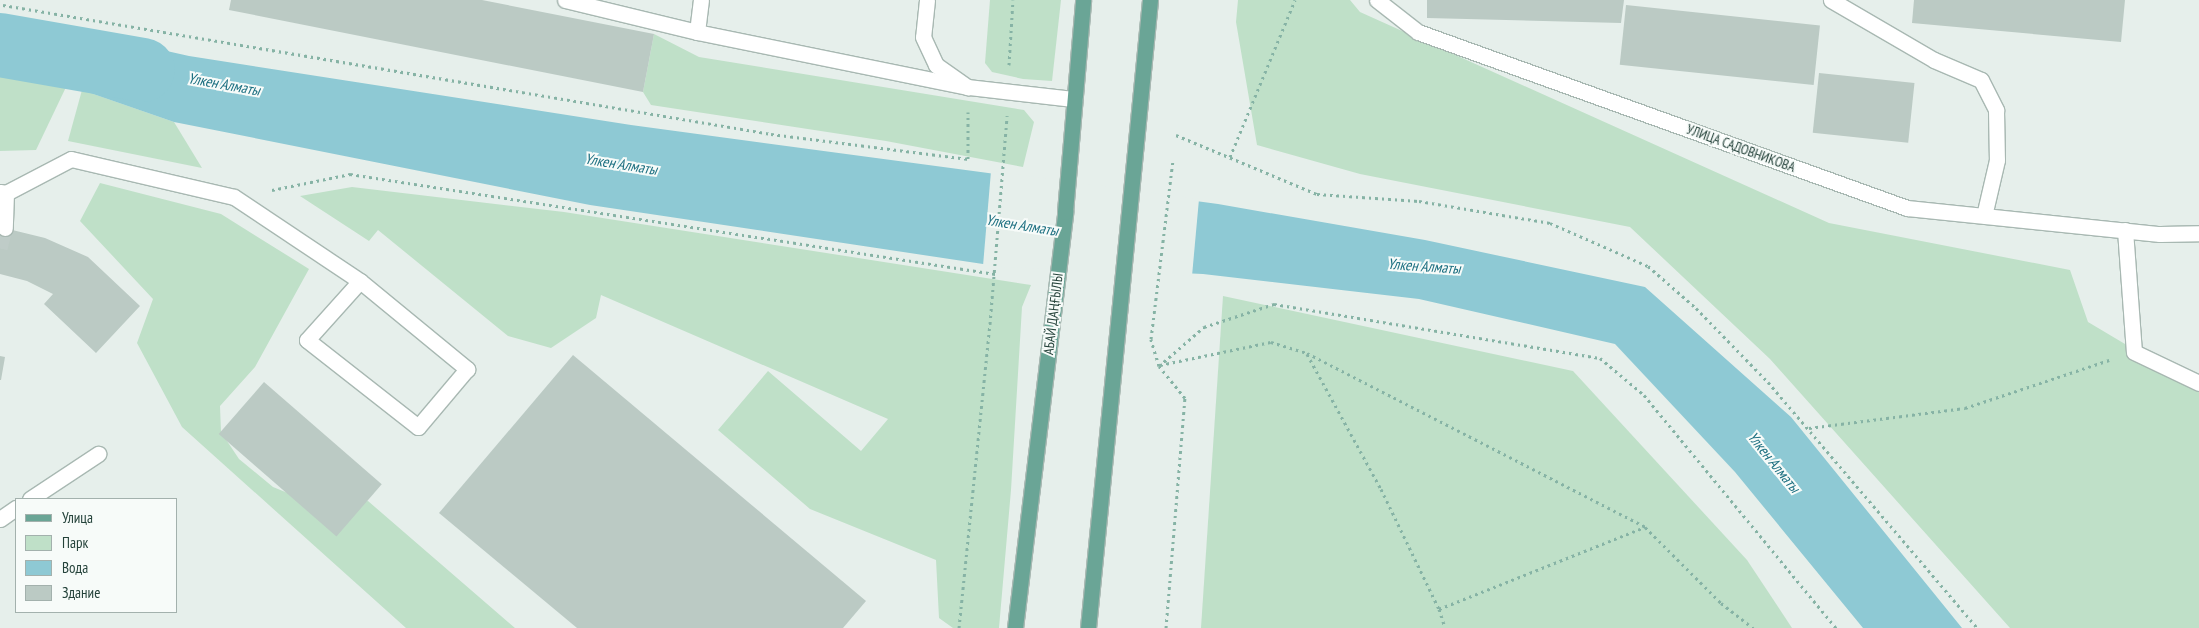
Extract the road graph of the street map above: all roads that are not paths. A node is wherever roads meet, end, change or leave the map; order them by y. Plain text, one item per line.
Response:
1 (565, 0) edge
2 (700, 0) edge
3 (927, 0) edge
4 (1084, 0) edge
5 (1150, 0) edge
6 (1376, 0) edge
7 (1831, 0) edge
8 (697, 32) junction
9 (968, 87) junction
10 (1074, 99) junction
11 (3, 193) edge
12 (1984, 216) junction
13 (5, 228) dead end
14 (2126, 230) junction
15 (2199, 233) edge
16 (360, 281) junction
17 (2199, 384) edge
18 (98, 454) dead end
19 (32, 498) edge
20 (15, 509) edge
21 (0, 519) edge
22 (1015, 628) edge
23 (1088, 628) edge

1 - 8 street
2 - 8 street
3 - 9 street
4 - 10 main road, АБАЙ ДАҢҒЫЛЫ
5 - 23 main road
6 - 12 street, УЛИЦА САДОВНИКОВА
7 - 12 street
8 - 9 street
9 - 10 street
10 - 22 main road, АБАЙ ДАҢҒЫЛЫ
11 - 13 street
11 - 16 street
12 - 14 street, УЛИЦА САДОВНИКОВА
14 - 15 street, УЛИЦА САДОВНИКОВА
14 - 17 street
16 - 16 street
18 - 19 street
20 - 21 street

